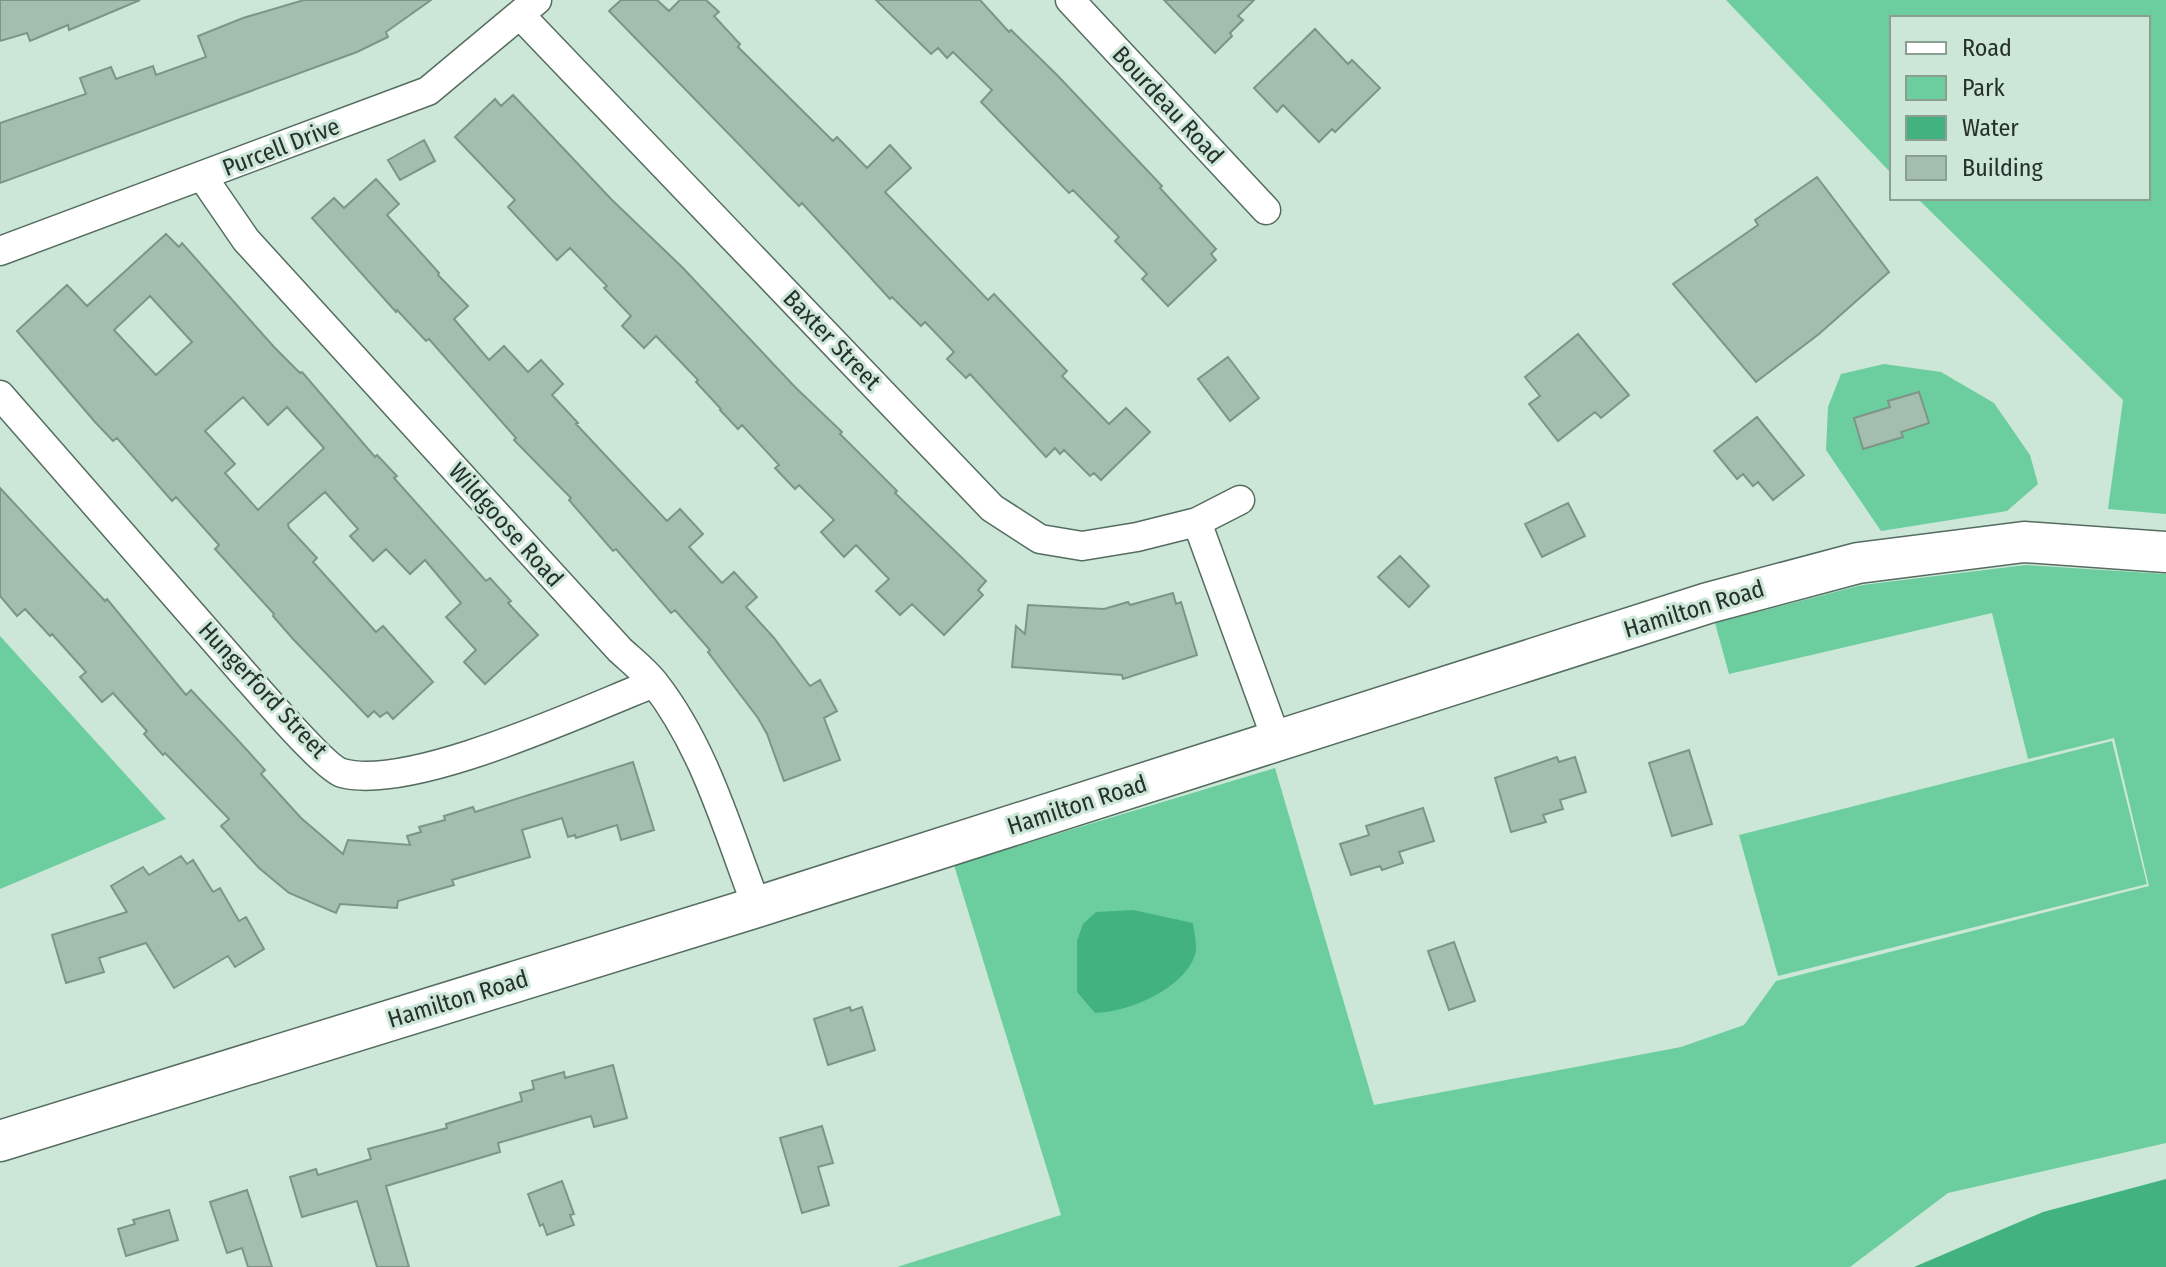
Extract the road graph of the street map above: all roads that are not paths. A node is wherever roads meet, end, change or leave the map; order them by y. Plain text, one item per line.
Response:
1 (1070, 0) edge
2 (529, 8) edge
3 (202, 176) junction
4 (1266, 210) dead end
5 (0, 251) edge
6 (0, 395) edge
7 (1240, 500) dead end
8 (1197, 522) junction
9 (2166, 552) edge
10 (654, 683) junction
11 (1277, 741) junction
12 (757, 907) junction
13 (0, 1141) edge

1 - 4 street, Bourdeau Road
2 - 3 street, Purcell Drive
2 - 8 street, Baxter Street
3 - 5 street, Purcell Drive
3 - 10 street, Wildgoose Road
6 - 10 street, Hungerford Street
7 - 8 street, Baxter Street
8 - 11 street
9 - 11 main road, Hamilton Road
10 - 12 street, Wildgoose Road
11 - 12 main road, Hamilton Road
12 - 13 main road, Hamilton Road

